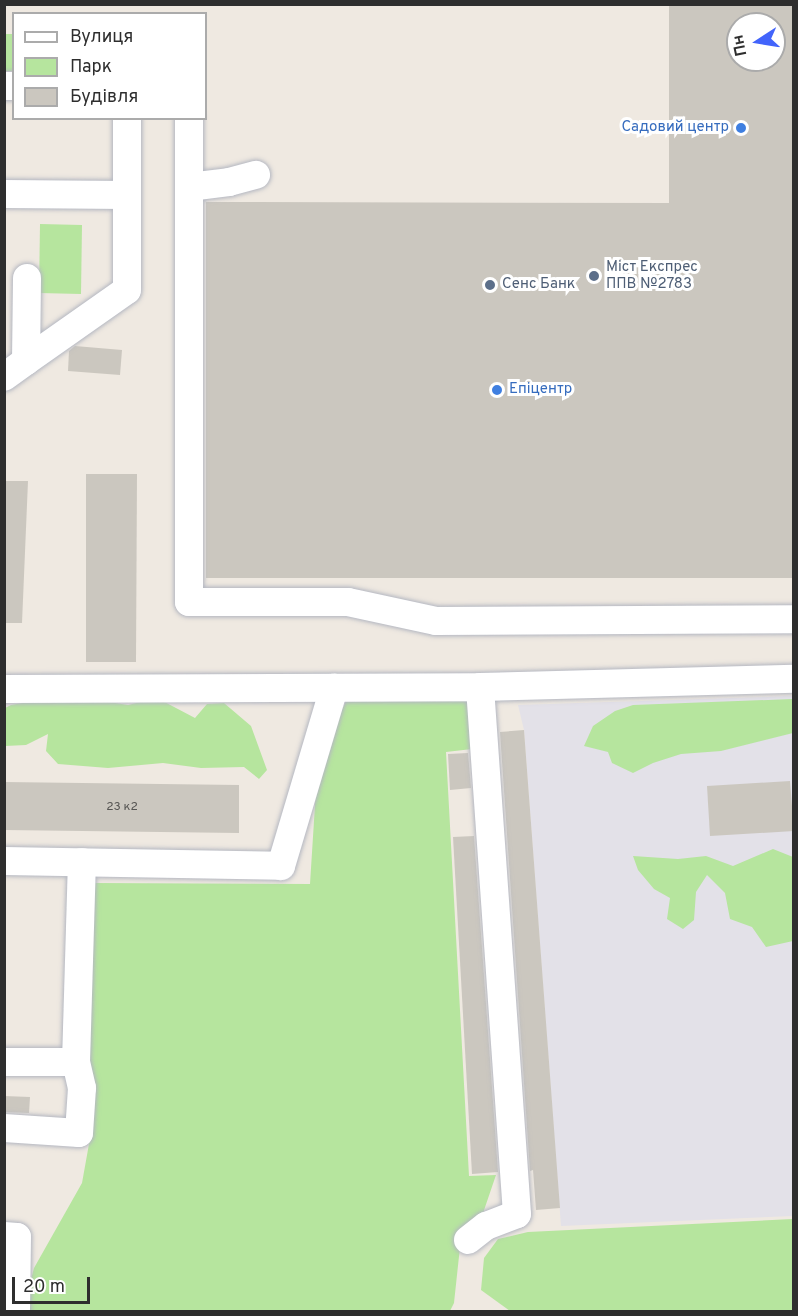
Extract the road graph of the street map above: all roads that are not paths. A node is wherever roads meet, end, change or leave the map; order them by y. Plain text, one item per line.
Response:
1 (127, 120) edge
2 (189, 120) edge
3 (256, 175) dead end
4 (189, 187) junction
5 (4, 194) edge
6 (127, 195) junction
7 (27, 278) dead end
8 (15, 369) edge
9 (794, 619) edge
10 (794, 679) edge
11 (480, 687) junction
12 (334, 688) junction
13 (4, 689) edge
14 (4, 861) edge
15 (82, 862) junction
16 (4, 1062) edge
17 (76, 1062) junction
18 (4, 1128) edge
19 (4, 1236) edge
20 (468, 1240) dead end
21 (16, 1311) edge

1 - 6 lane
2 - 4 lane
3 - 4 lane
4 - 9 lane
5 - 6 lane
6 - 8 lane
7 - 8 lane
10 - 11 lane
11 - 12 lane
11 - 20 lane
12 - 13 lane
12 - 15 lane
14 - 15 lane
15 - 17 lane
16 - 17 lane
17 - 18 lane
19 - 21 lane

